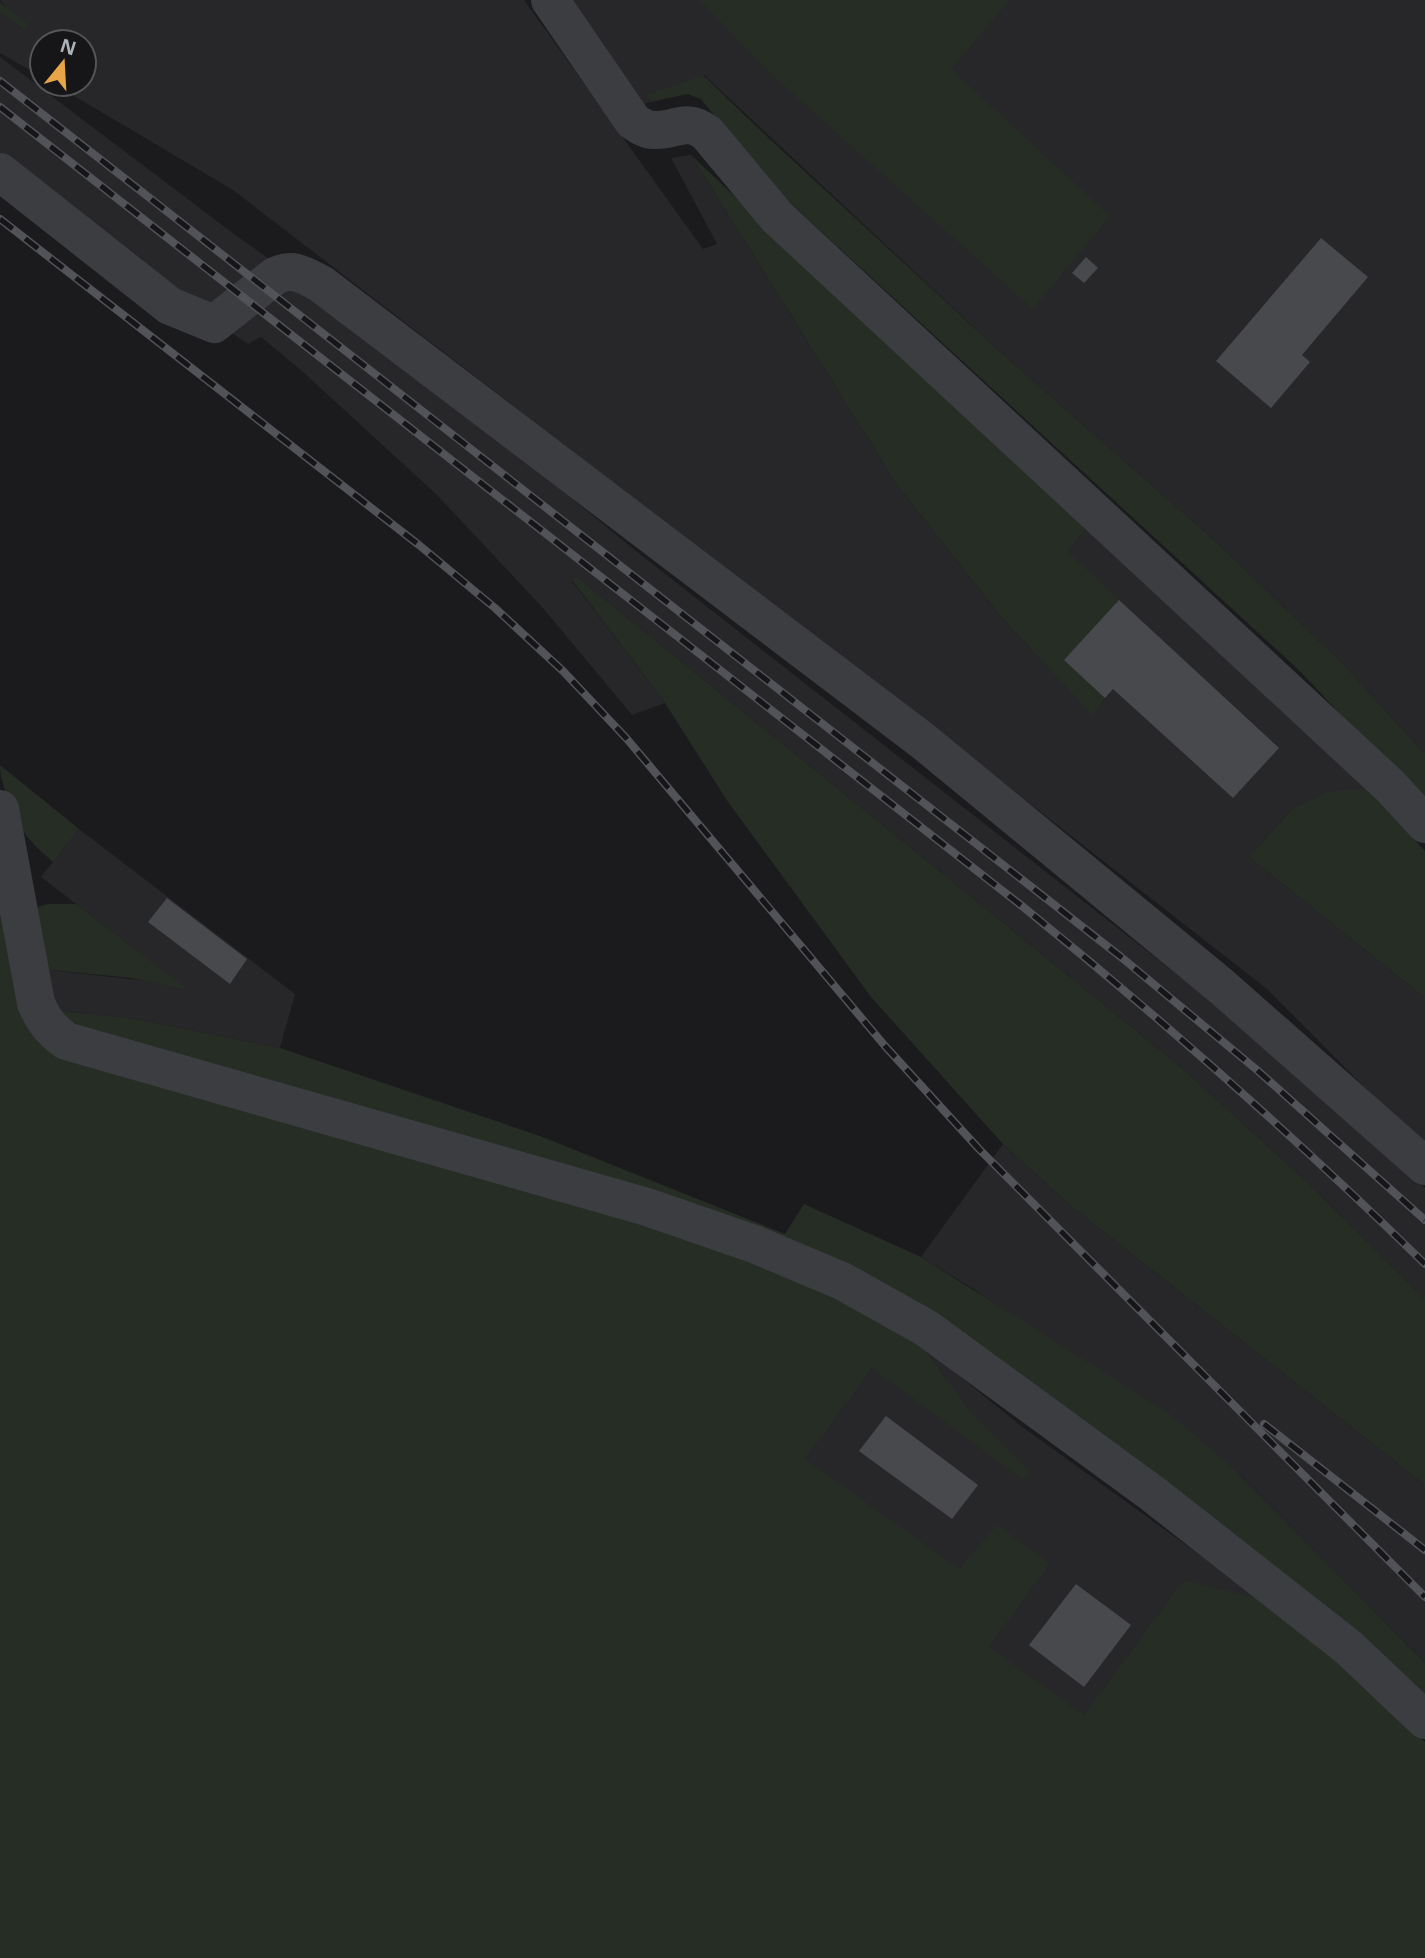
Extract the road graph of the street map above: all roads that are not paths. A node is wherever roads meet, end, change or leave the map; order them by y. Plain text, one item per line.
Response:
1 (550, 0) edge
2 (0, 172) edge
3 (0, 809) edge
4 (1425, 824) edge
5 (1425, 1166) edge
6 (1425, 1720) edge

1 - 4 lane
2 - 5 lane
3 - 6 lane

